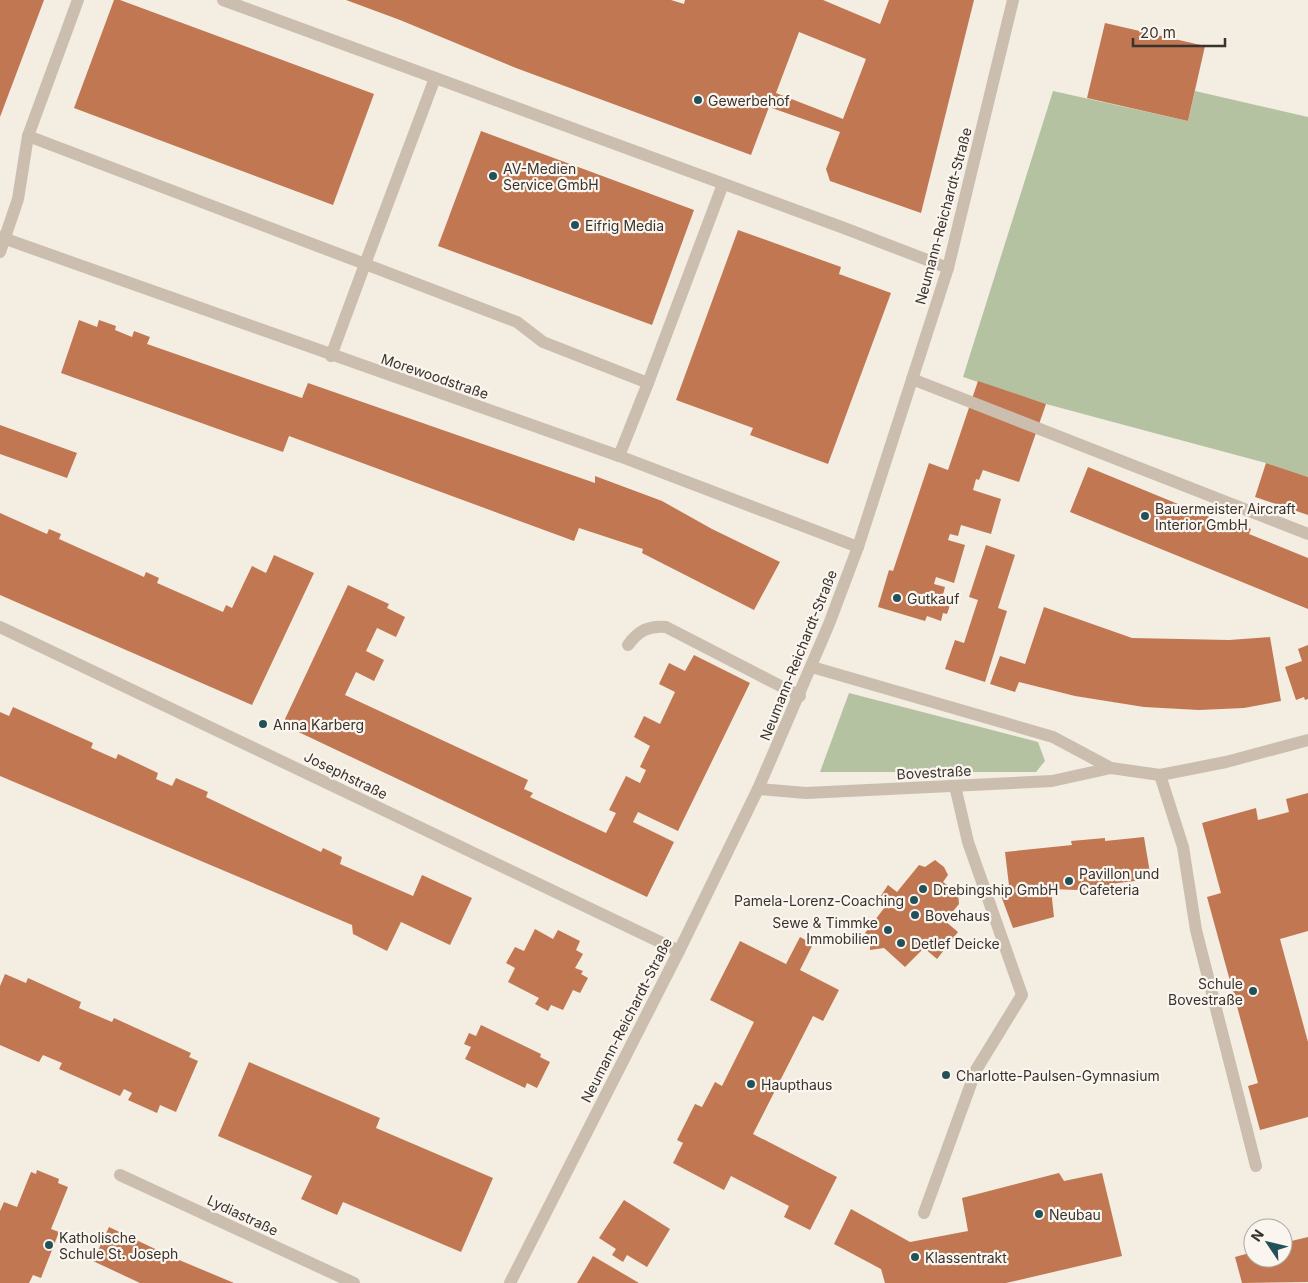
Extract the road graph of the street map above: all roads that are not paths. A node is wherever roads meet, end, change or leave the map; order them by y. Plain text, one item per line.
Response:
1 (78, 0) edge
2 (223, 0) edge
3 (1013, 0) edge
4 (435, 78) junction
5 (28, 136) junction
6 (723, 184) junction
7 (2, 238) edge
8 (0, 252) edge
9 (365, 264) junction
10 (948, 268) junction
11 (331, 356) junction
12 (912, 379) junction
13 (648, 383) junction
14 (619, 456) junction
15 (1308, 534) edge
16 (858, 547) junction
17 (0, 626) edge
18 (628, 645) dead end
19 (812, 667) junction
20 (800, 696) junction
21 (1308, 740) edge
22 (1111, 768) junction
23 (1160, 775) junction
24 (955, 786) junction
25 (758, 789) junction
26 (679, 951) junction
27 (1256, 1166) dead end
28 (120, 1175) dead end
29 (924, 1213) dead end
30 (354, 1283) edge
31 (510, 1283) edge

1 - 5 street
2 - 4 street
3 - 10 street, Neumann-Reichardt-Straße
4 - 6 street
4 - 9 street
5 - 7 street
5 - 9 street
6 - 10 street
6 - 13 street
7 - 8 street
7 - 11 street, Morewoodstraße
9 - 11 street
9 - 13 street
10 - 12 street, Neumann-Reichardt-Straße
11 - 14 street, Morewoodstraße
12 - 15 street
12 - 16 street, Neumann-Reichardt-Straße
13 - 14 street
14 - 16 street, Morewoodstraße
16 - 19 street, Neumann-Reichardt-Straße
17 - 26 street, Josephstraße
18 - 20 street
19 - 20 street, Neumann-Reichardt-Straße
19 - 22 street, Bovestraße
20 - 25 street, Neumann-Reichardt-Straße
21 - 23 street, Bovestraße
22 - 23 street, Bovestraße
22 - 24 street, Bovestraße
23 - 27 street
24 - 25 street, Bovestraße
24 - 29 street
25 - 26 street, Neumann-Reichardt-Straße
26 - 31 street, Neumann-Reichardt-Straße
28 - 30 street, Lydiastraße

